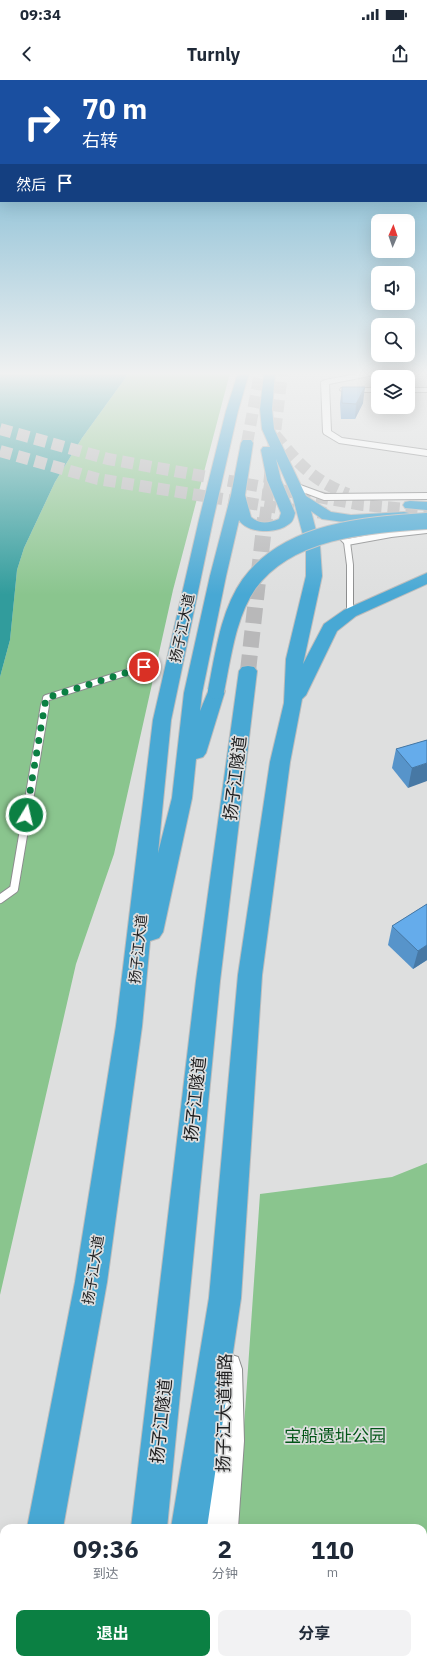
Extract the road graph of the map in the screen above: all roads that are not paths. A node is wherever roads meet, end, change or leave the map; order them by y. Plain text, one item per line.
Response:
1 (223, 447) tunnel mouth
2 (246, 447) tunnel mouth
3 (266, 447) tunnel mouth
4 (277, 447) edge
5 (386, 447) edge
6 (427, 453) edge
7 (298, 492) junction
8 (238, 496) junction
9 (427, 496) edge
10 (410, 505) dead end
11 (427, 506) edge
12 (427, 514) edge
13 (351, 519) junction
14 (427, 521) edge
15 (427, 530) edge
16 (347, 542) junction
17 (427, 578) edge
18 (350, 613) junction
19 (144, 667) dead end
20 (248, 671) tunnel mouth
21 (293, 703) junction
22 (182, 798) junction
23 (0, 899) edge
24 (129, 1026) junction
25 (224, 1298) junction
26 (46, 1524) edge
27 (149, 1524) edge
28 (190, 1524) edge
29 (220, 1524) edge

1 - 24 highway, 扬子江大道
2 - 8 highway
3 - 8 highway
4 - 7 highway
5 - 6 street
7 - 9 street
7 - 13 highway
7 - 21 highway
8 - 22 highway
10 - 11 highway
12 - 13 highway
13 - 16 lane
14 - 22 highway, bridge
15 - 16 lane
16 - 18 lane
17 - 18 highway
18 - 21 highway
19 - 23 lane
20 - 27 highway, 扬子江隧道
21 - 25 highway
22 - 24 highway
24 - 26 highway, 扬子江大道
25 - 28 highway
25 - 29 main road, 扬子江大道辅路

